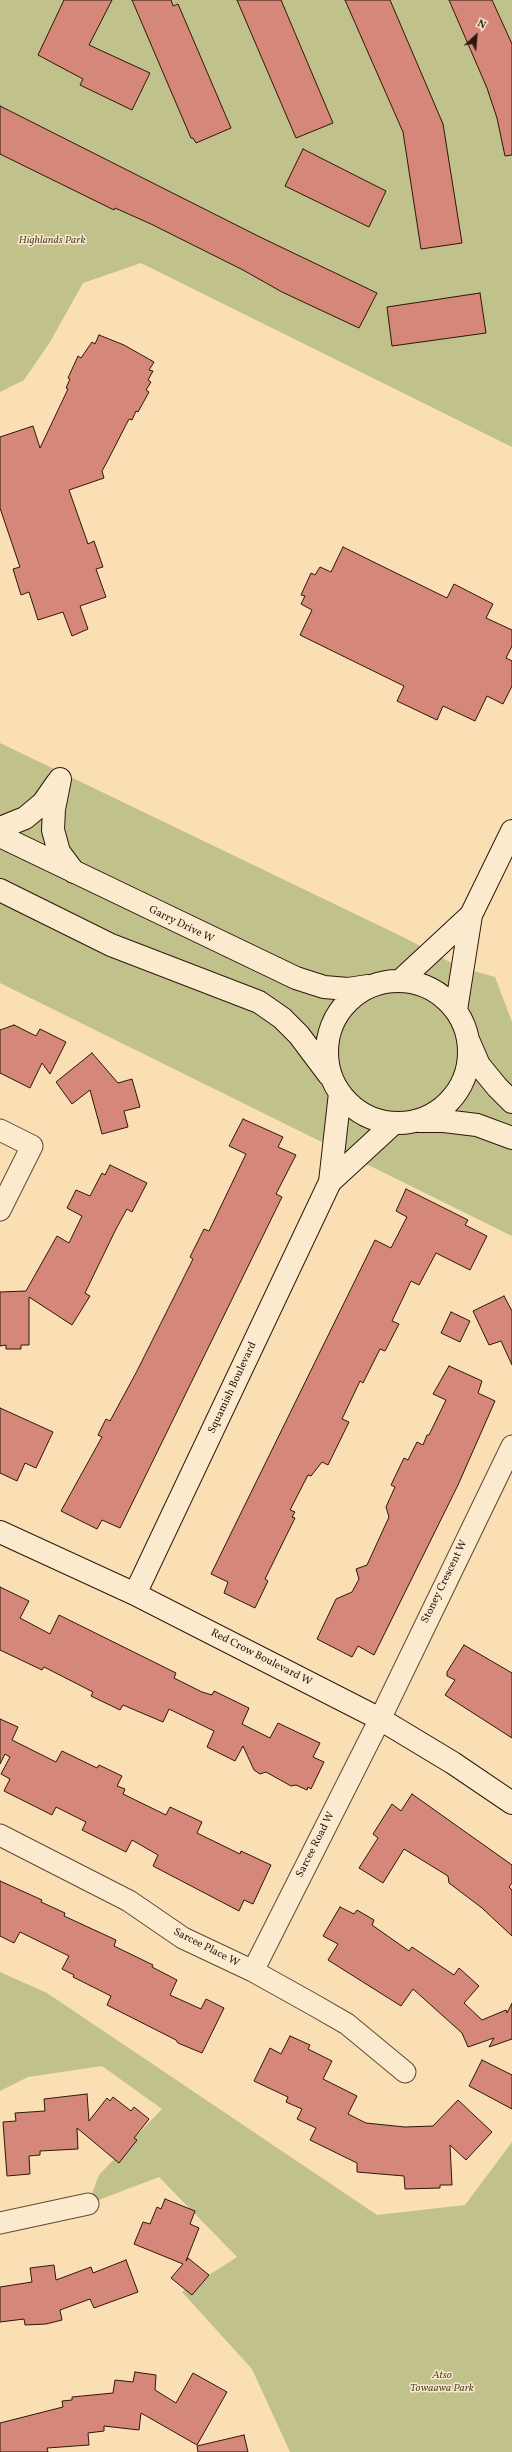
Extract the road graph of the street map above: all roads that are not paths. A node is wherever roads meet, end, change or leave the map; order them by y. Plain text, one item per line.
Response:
1 (0, 828) edge
2 (512, 831) edge
3 (0, 836) edge
4 (506, 862) edge
5 (74, 872) junction
6 (0, 890) edge
7 (472, 915) junction
8 (401, 980) junction
9 (370, 986) junction
10 (456, 1010) junction
11 (468, 1039) junction
12 (336, 1086) junction
13 (512, 1102) edge
14 (402, 1122) junction
15 (0, 1130) edge
16 (512, 1138) edge
17 (330, 1182) junction
18 (0, 1210) edge
19 (512, 1446) edge
20 (0, 1532) edge
21 (135, 1594) junction
22 (380, 1719) junction
23 (512, 1803) edge
24 (0, 1835) edge
25 (253, 1971) junction
26 (405, 2072) dead end
27 (88, 2204) dead end
28 (0, 2223) edge

1 - 5 main road
2 - 4 main road
3 - 5 main road, Garry Drive W
4 - 7 main road
5 - 9 main road, Garry Drive W
6 - 12 main road
7 - 8 main road
7 - 10 main road
8 - 9 main road
8 - 10 main road
9 - 12 main road
10 - 11 main road
11 - 13 main road
11 - 14 main road
12 - 14 main road
12 - 17 main road, Squamish Boulevard
14 - 16 main road
14 - 17 main road, Squamish Boulevard
15 - 18 street
17 - 21 main road, Squamish Boulevard
19 - 22 street, Stoney Crescent W
20 - 21 main road, Red Crow Boulevard W
21 - 22 main road, Red Crow Boulevard W
22 - 23 main road, Red Crow Boulevard W
22 - 25 street, Sarcee Road W
24 - 25 street, Sarcee Place W
25 - 26 street, Sarcee Place W
27 - 28 street

